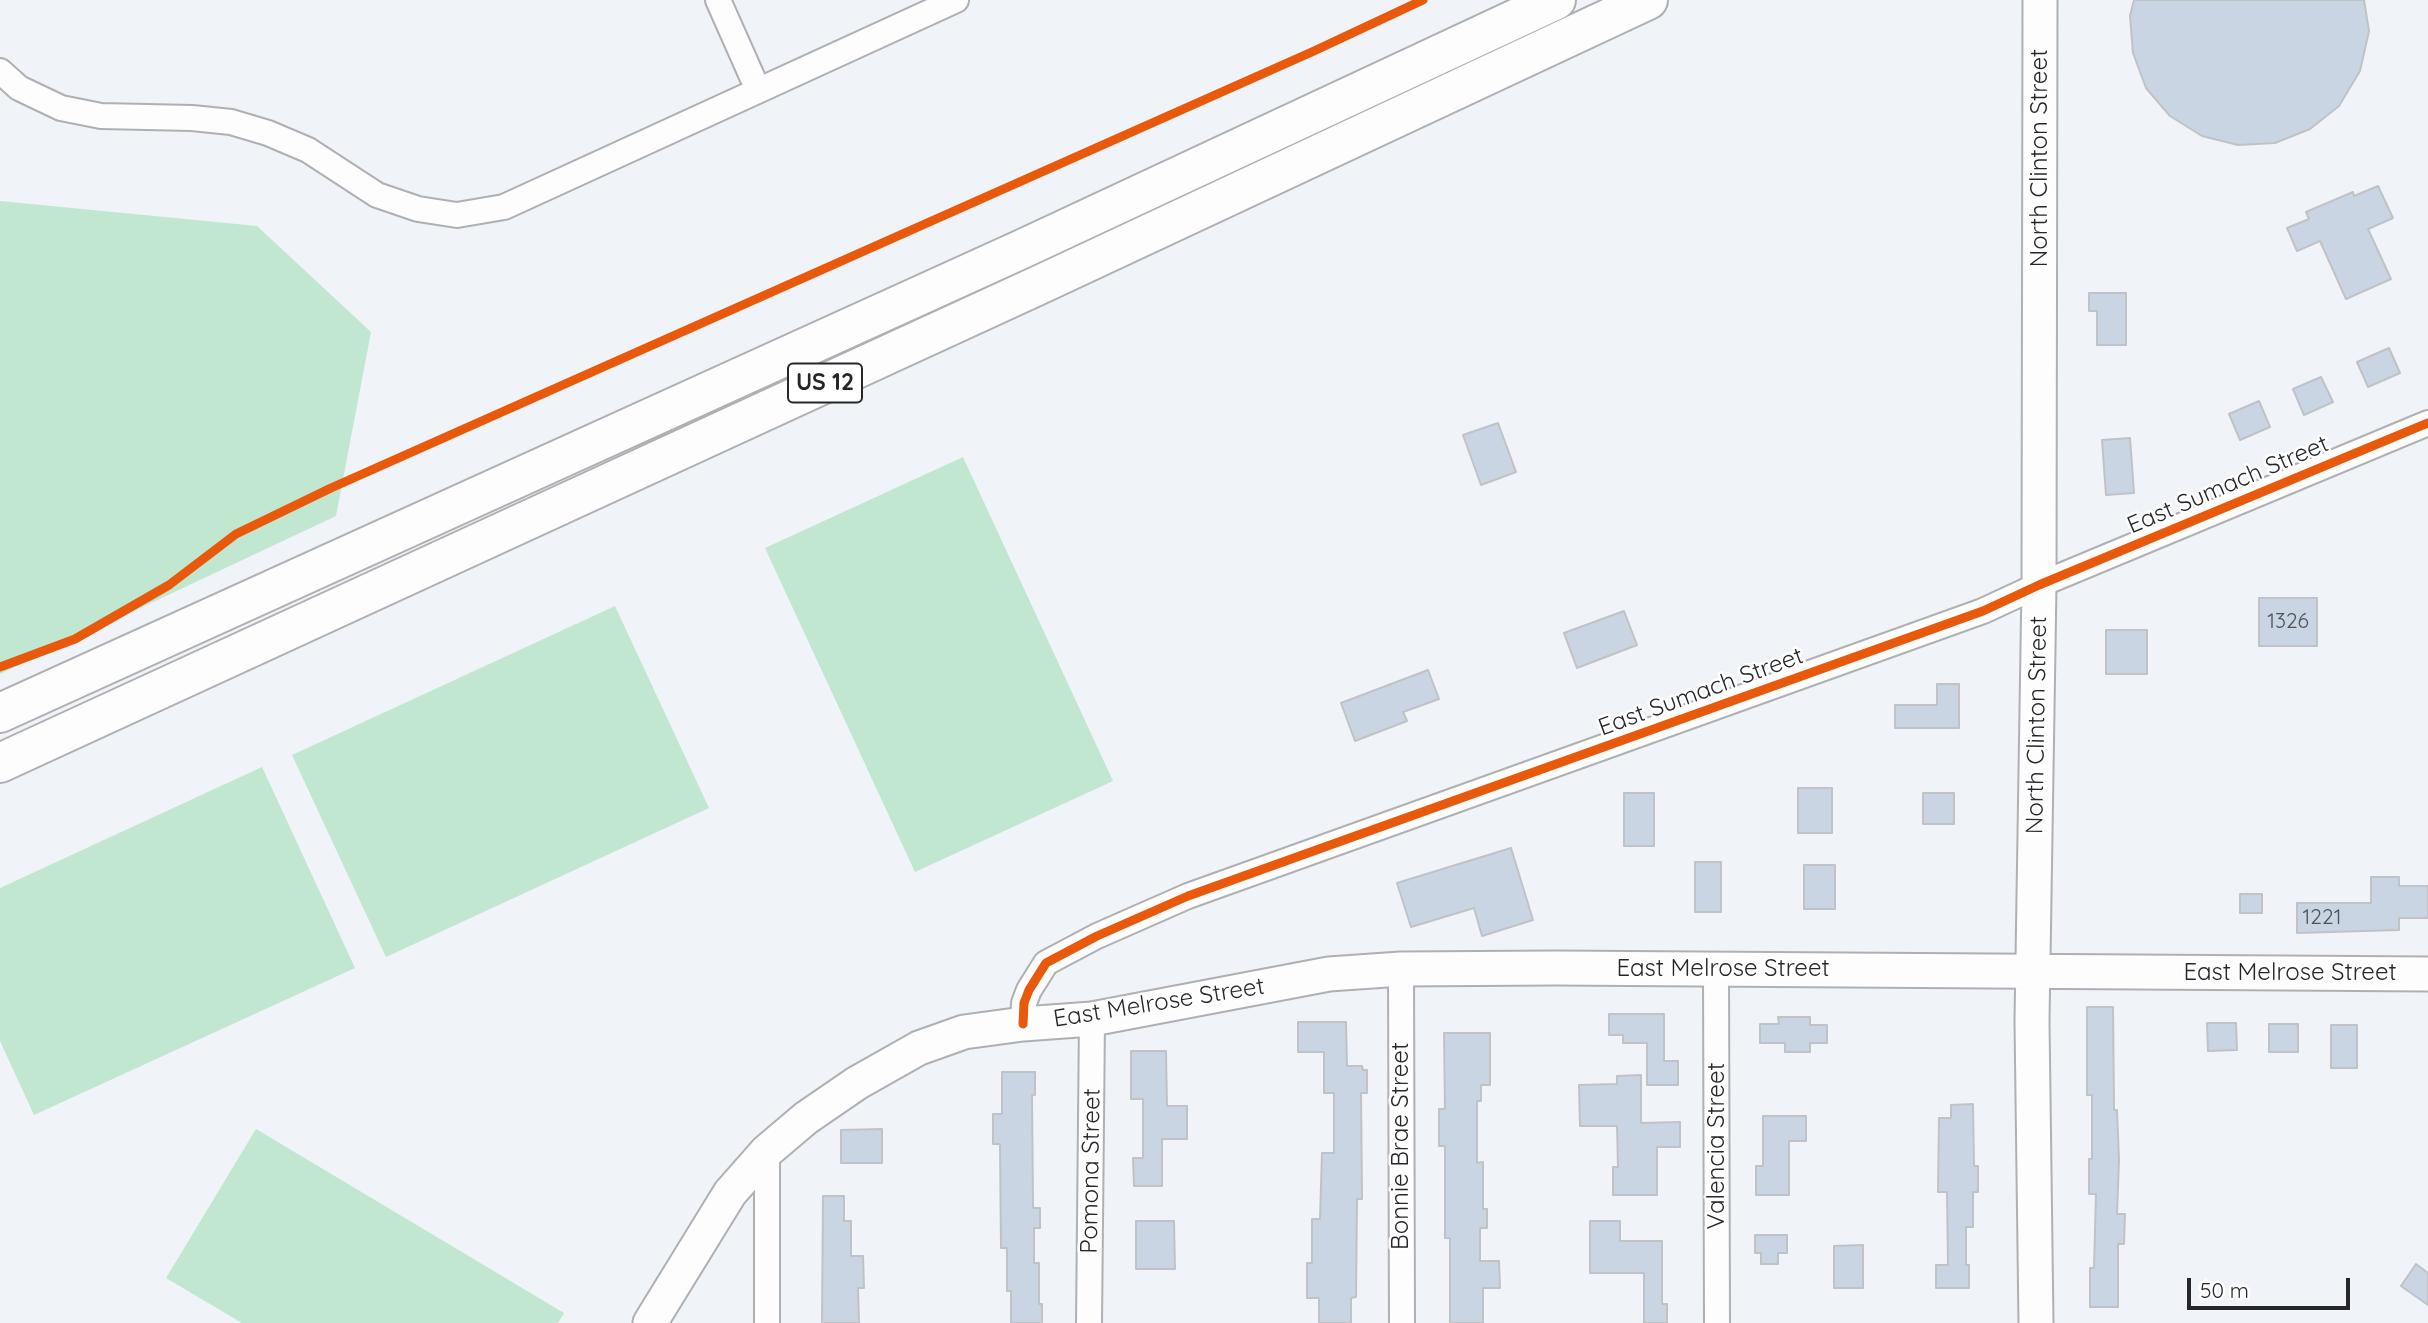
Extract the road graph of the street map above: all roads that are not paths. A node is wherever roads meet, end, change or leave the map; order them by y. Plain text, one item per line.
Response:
1 (718, 0) edge
2 (956, 0) edge
3 (1556, 0) edge
4 (1632, 0) edge
5 (1648, 0) edge
6 (2040, 0) edge
7 (1562, 40) junction
8 (0, 71) edge
9 (758, 90) junction
10 (2428, 423) edge
11 (2039, 585) junction
12 (0, 713) edge
13 (0, 763) edge
14 (1401, 969) junction
15 (1716, 969) junction
16 (2032, 972) junction
17 (2428, 974) edge
18 (1093, 1019) junction
19 (1023, 1024) junction
20 (767, 1151) junction
21 (650, 1323) edge
22 (767, 1323) edge
23 (1089, 1323) edge
24 (1402, 1323) edge
25 (1717, 1323) edge
26 (2036, 1323) edge

1 - 9 street
2 - 9 street
3 - 12 highway, US 12
4 - 7 highway
5 - 7 highway, US 12
6 - 11 main road, North Clinton Street
7 - 13 highway, US 12
8 - 9 street
10 - 11 street, East Sumach Street
11 - 16 main road, North Clinton Street
11 - 19 street, East Sumach Street
14 - 15 main road, East Melrose Street
14 - 18 main road, East Melrose Street
14 - 24 street, Bonnie Brae Street
15 - 16 main road, East Melrose Street
15 - 25 street, Valencia Street
16 - 17 main road, East Melrose Street
16 - 26 main road, North Clinton Street
18 - 19 main road, East Melrose Street
18 - 23 street, Pomona Street
19 - 20 main road
20 - 21 main road
20 - 22 street

